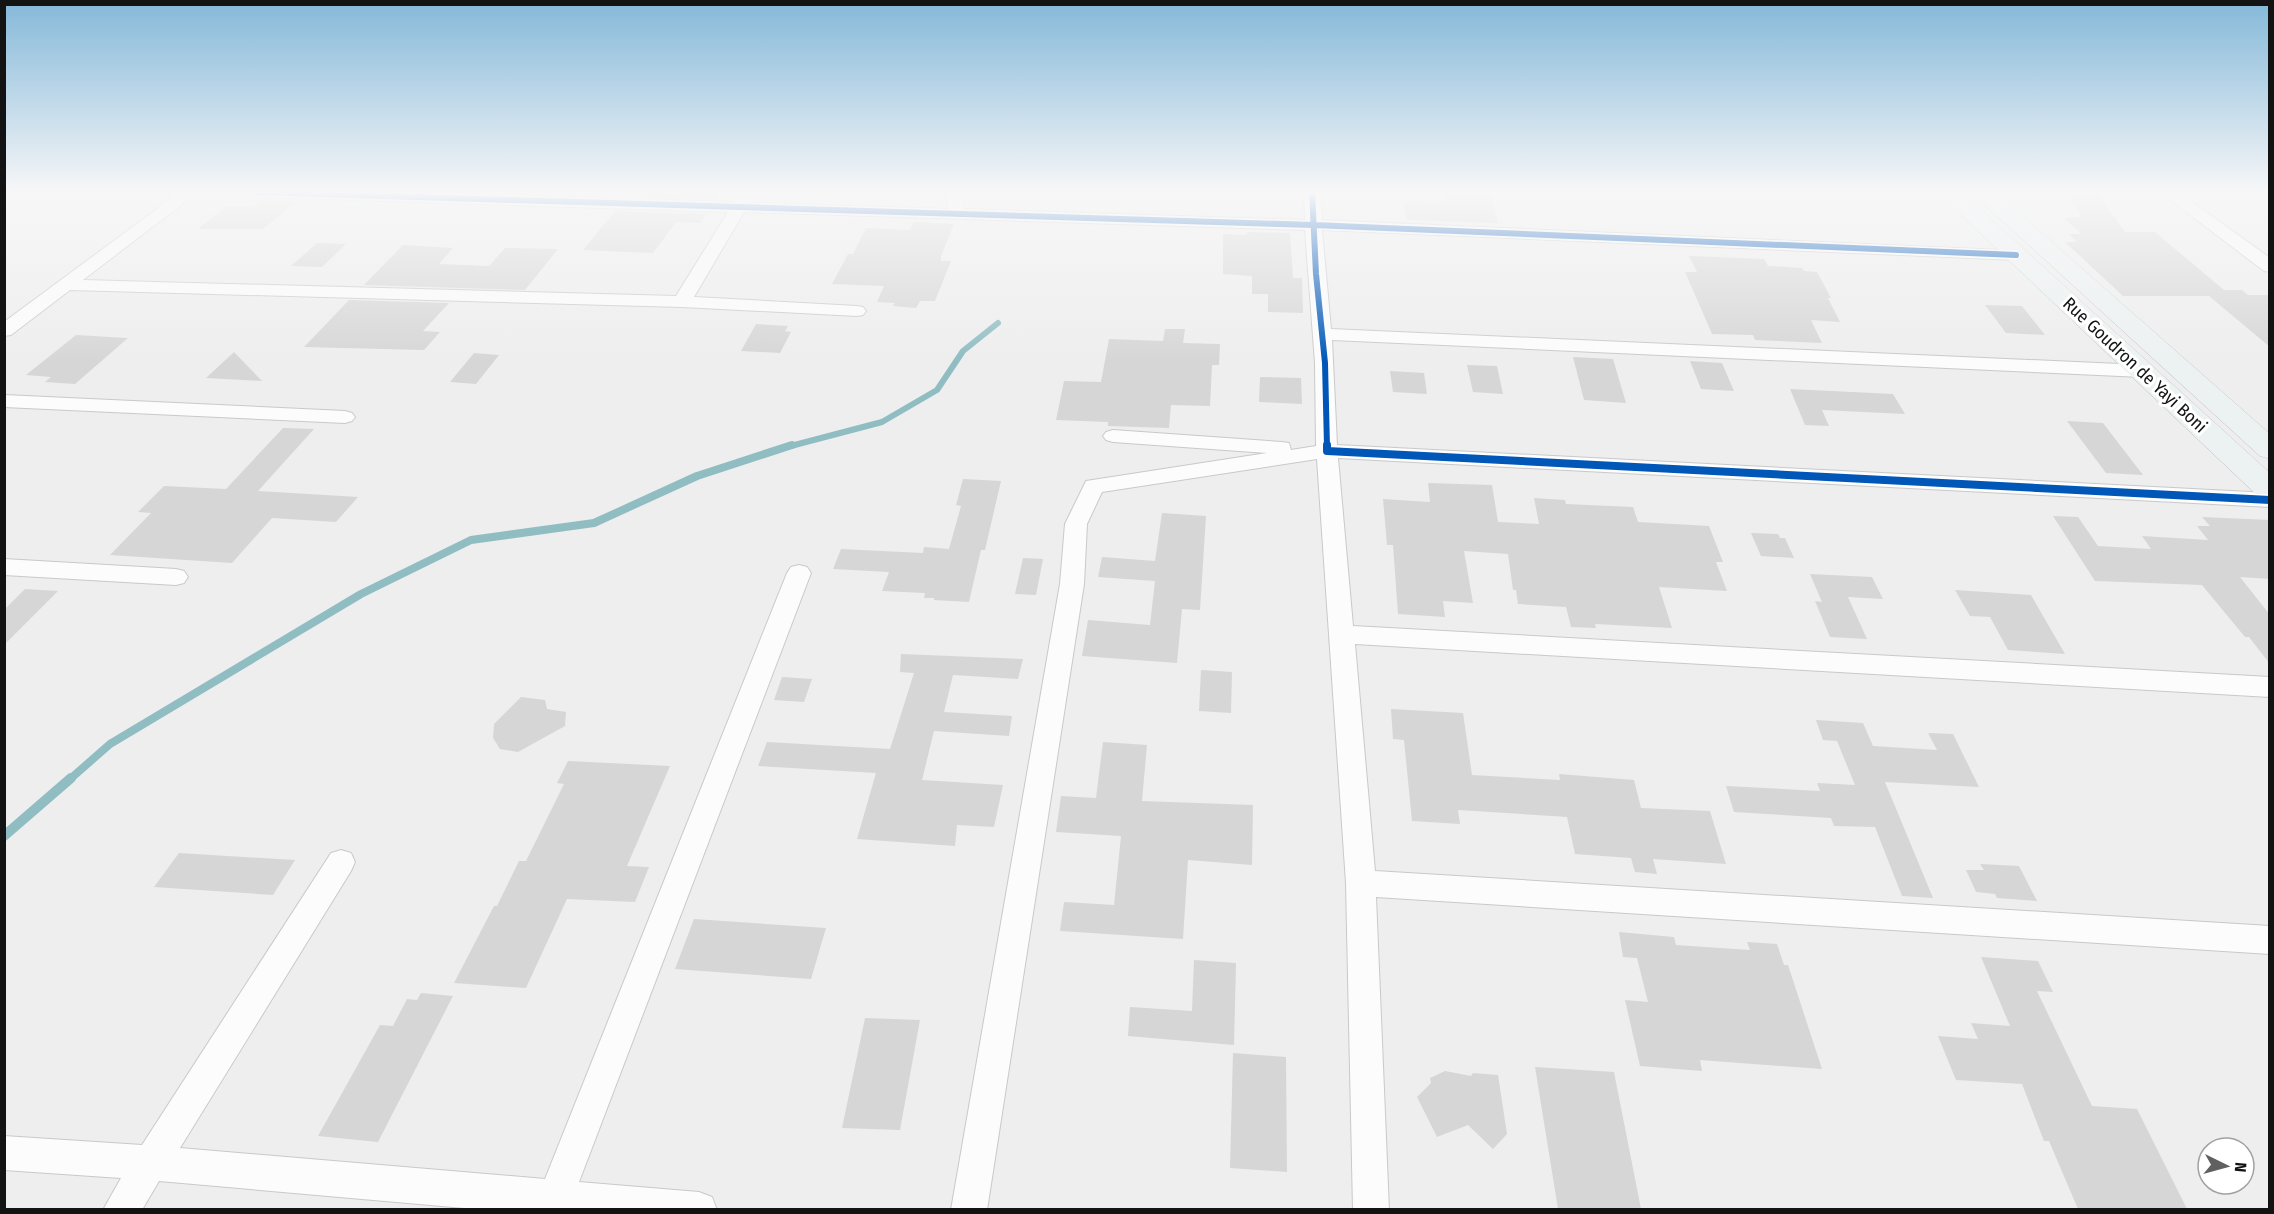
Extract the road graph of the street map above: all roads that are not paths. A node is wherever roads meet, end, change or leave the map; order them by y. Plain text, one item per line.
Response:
1 (114, 249) edge
2 (714, 249) edge
3 (1315, 249) edge
4 (1867, 249) edge
5 (2009, 249) edge
6 (2045, 249) edge
7 (2245, 249) edge
8 (2016, 255) junction
9 (2270, 267) edge
10 (65, 285) junction
11 (682, 302) junction
12 (857, 310) dead end
13 (4, 331) edge
14 (1322, 334) junction
15 (2142, 371) junction
16 (4, 401) edge
17 (345, 417) dead end
18 (1113, 436) dead end
19 (2270, 450) edge
20 (1327, 451) junction
21 (2270, 490) edge
22 (2270, 500) edge
23 (4, 567) edge
24 (799, 573) dead end
25 (176, 577) dead end
26 (1342, 634) junction
27 (2270, 687) edge
28 (341, 862) dead end
29 (1361, 883) junction
30 (2270, 940) edge
31 (4, 1153) edge
32 (151, 1163) junction
33 (552, 1204) edge
34 (121, 1209) edge
35 (699, 1209) edge
36 (969, 1209) edge
37 (1371, 1209) edge

1 - 10 street
2 - 11 street
3 - 14 street
4 - 8 street
5 - 8 street, Rue Goudron de Yayi Boni
6 - 19 street, Rue Goudron de Yayi Boni
7 - 9 street
8 - 15 street, Rue Goudron de Yayi Boni
10 - 11 street
10 - 13 street
11 - 12 street
14 - 15 street
14 - 20 street
15 - 21 street, Rue Goudron de Yayi Boni
16 - 17 street
18 - 20 street
20 - 22 street
20 - 26 street
20 - 36 street
23 - 25 street
24 - 33 street
26 - 27 street
26 - 29 street
28 - 32 street
29 - 30 street
29 - 37 street
31 - 32 street
32 - 33 street
32 - 34 street
33 - 35 street

